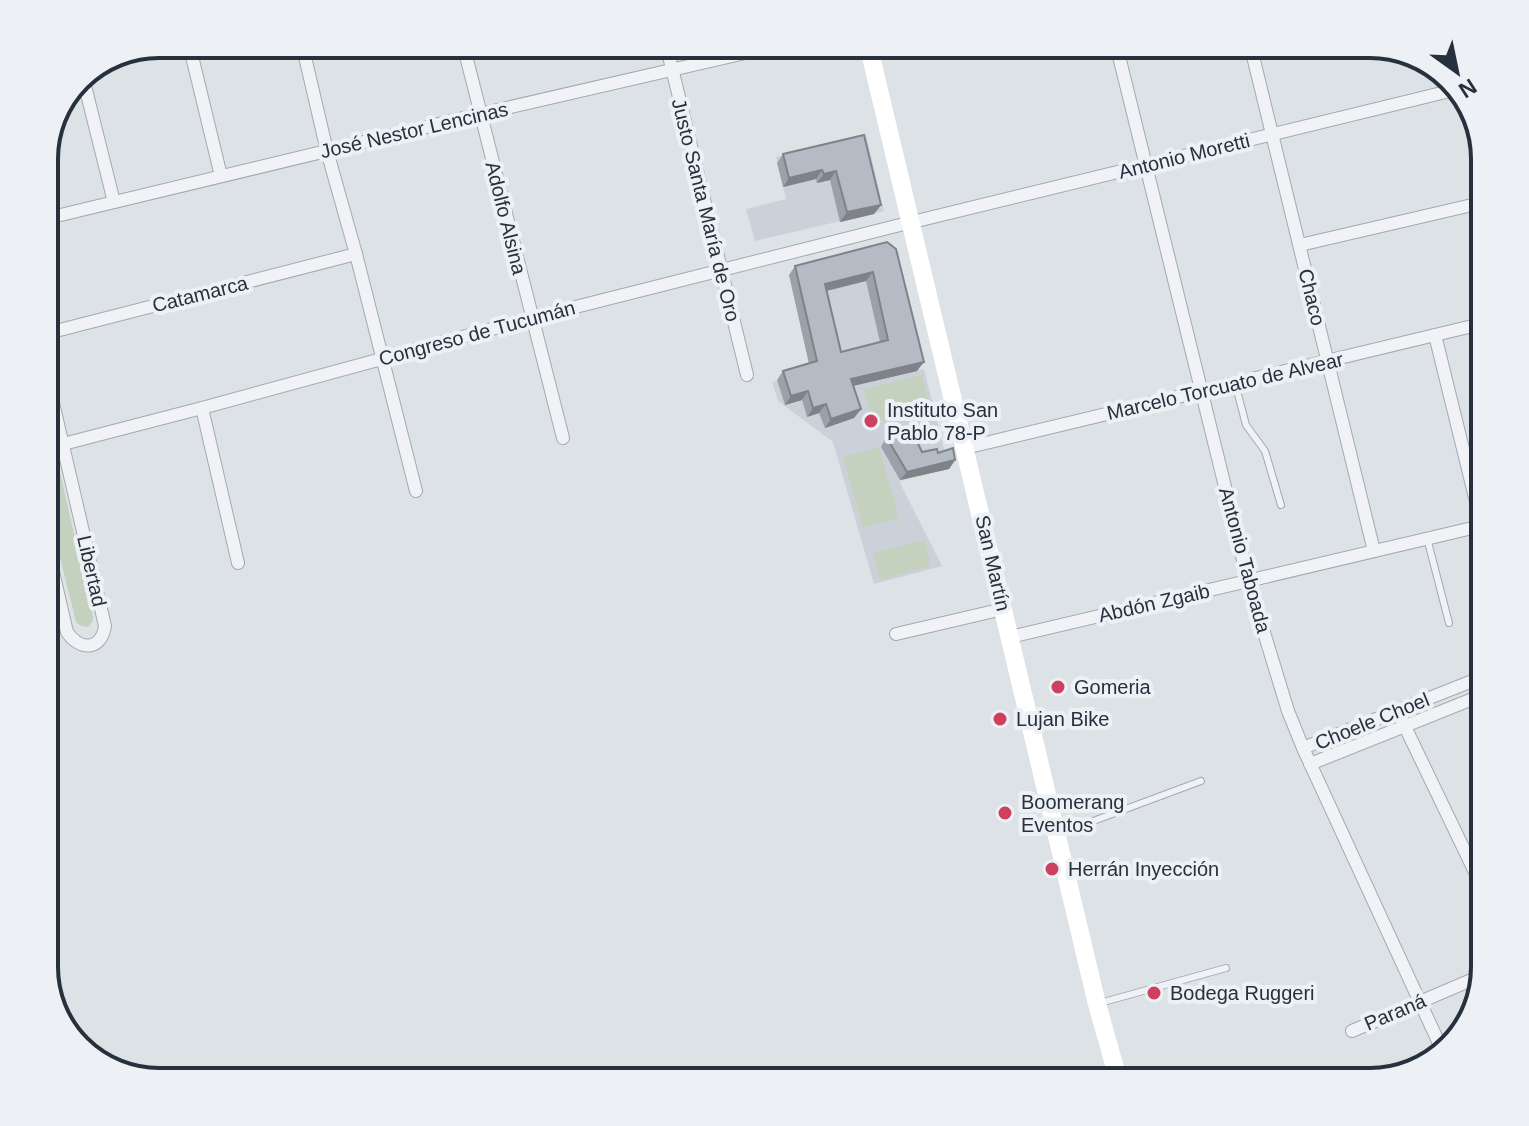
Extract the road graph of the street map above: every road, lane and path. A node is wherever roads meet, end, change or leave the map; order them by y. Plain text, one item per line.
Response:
1 (192, 58) edge
2 (305, 58) edge
3 (466, 58) edge
4 (669, 58) edge
5 (726, 58) edge
6 (871, 58) edge
7 (1119, 58) edge
8 (1253, 58) edge
9 (672, 71) junction
10 (86, 90) edge
11 (1417, 99) edge
12 (480, 114) junction
13 (1271, 134) junction
14 (327, 151) junction
15 (1146, 166) junction
16 (221, 176) junction
17 (114, 202) junction
18 (1471, 205) edge
19 (58, 216) edge
20 (911, 223) junction
21 (1300, 245) junction
22 (356, 254) junction
23 (722, 270) junction
24 (532, 318) junction
25 (1471, 326) edge
26 (58, 330) edge
27 (1435, 335) junction
28 (382, 359) junction
29 (1328, 361) junction
30 (747, 375) dead end
31 (1235, 383) junction
32 (1201, 391) junction
33 (202, 408) junction
34 (58, 423) edge
35 (563, 438) dead end
36 (63, 444) junction
37 (58, 445) edge
38 (965, 448) junction
39 (1471, 478) edge
40 (416, 491) dead end
41 (1281, 505) dead end
42 (1471, 528) edge
43 (1427, 538) junction
44 (1374, 551) junction
45 (238, 563) dead end
46 (1248, 580) junction
47 (58, 593) edge
48 (1003, 609) junction
49 (1449, 623) dead end
50 (896, 634) dead end
51 (1010, 637) junction
52 (1471, 681) edge
53 (1471, 700) edge
54 (1397, 710) junction
55 (1405, 726) junction
56 (1303, 748) junction
57 (1310, 764) junction
58 (1201, 781) dead end
59 (1057, 834) junction
60 (1471, 864) edge
61 (1226, 968) dead end
62 (1470, 981) edge
63 (1420, 1002) junction
64 (1097, 1004) junction
65 (1352, 1031) dead end
66 (1438, 1042) edge
67 (1115, 1068) edge

1 - 16 street
2 - 14 street
3 - 12 street, Adolfo Alsina
4 - 9 street, Justo Santa María de Oro
5 - 9 street, José Nestor Lencinas
6 - 20 main road, San Martín
7 - 15 street, Antonio Taboada
8 - 13 street, Chaco
9 - 12 street, José Nestor Lencinas
9 - 23 street, Justo Santa María de Oro
10 - 17 street
11 - 13 street, Antonio Moretti
12 - 14 street, José Nestor Lencinas
12 - 24 street, Adolfo Alsina
13 - 15 street, Antonio Moretti
13 - 21 street, Chaco
14 - 16 street, José Nestor Lencinas
14 - 22 street
15 - 20 street, Antonio Moretti
15 - 32 street, Antonio Taboada
16 - 17 street, José Nestor Lencinas
17 - 19 street, José Nestor Lencinas
18 - 21 street
20 - 23 street, Congreso de Tucumán
20 - 38 main road, San Martín
21 - 29 street, Chaco
22 - 26 street, Catamarca
22 - 28 street
23 - 24 street, Congreso de Tucumán
23 - 30 street, Justo Santa María de Oro
24 - 28 street, Congreso de Tucumán
24 - 35 street, Adolfo Alsina
25 - 27 street, Marcelo Torcuato de Alvear
27 - 29 street, Marcelo Torcuato de Alvear
27 - 39 street
28 - 33 street, Congreso de Tucumán
28 - 40 street
29 - 31 street, Marcelo Torcuato de Alvear
29 - 44 street, Chaco
31 - 32 street, Marcelo Torcuato de Alvear
31 - 41 lane
32 - 38 street, Marcelo Torcuato de Alvear
32 - 46 street, Antonio Taboada
33 - 36 street, Congreso de Tucumán
33 - 45 street
34 - 36 street, Libertad
36 - 37 street, Congreso de Tucumán
36 - 47 street, Libertad
38 - 48 main road, San Martín
42 - 43 street, Abdón Zgaib
43 - 44 street, Abdón Zgaib
43 - 49 lane
44 - 46 street, Abdón Zgaib
46 - 51 street, Abdón Zgaib
46 - 56 street, Antonio Taboada
48 - 50 street
48 - 51 main road, San Martín
51 - 59 main road, San Martín
52 - 54 street, Choele Choel
53 - 55 street, Choele Choel
54 - 55 street
54 - 56 street, Choele Choel
55 - 57 street, Choele Choel
55 - 60 street
56 - 57 street, Antonio Taboada
57 - 63 street, Antonio Taboada
58 - 59 lane
59 - 64 main road, San Martín
61 - 64 lane
62 - 63 street, Paraná
63 - 65 street, Paraná
63 - 66 street, Antonio Taboada
64 - 67 main road, San Martín

